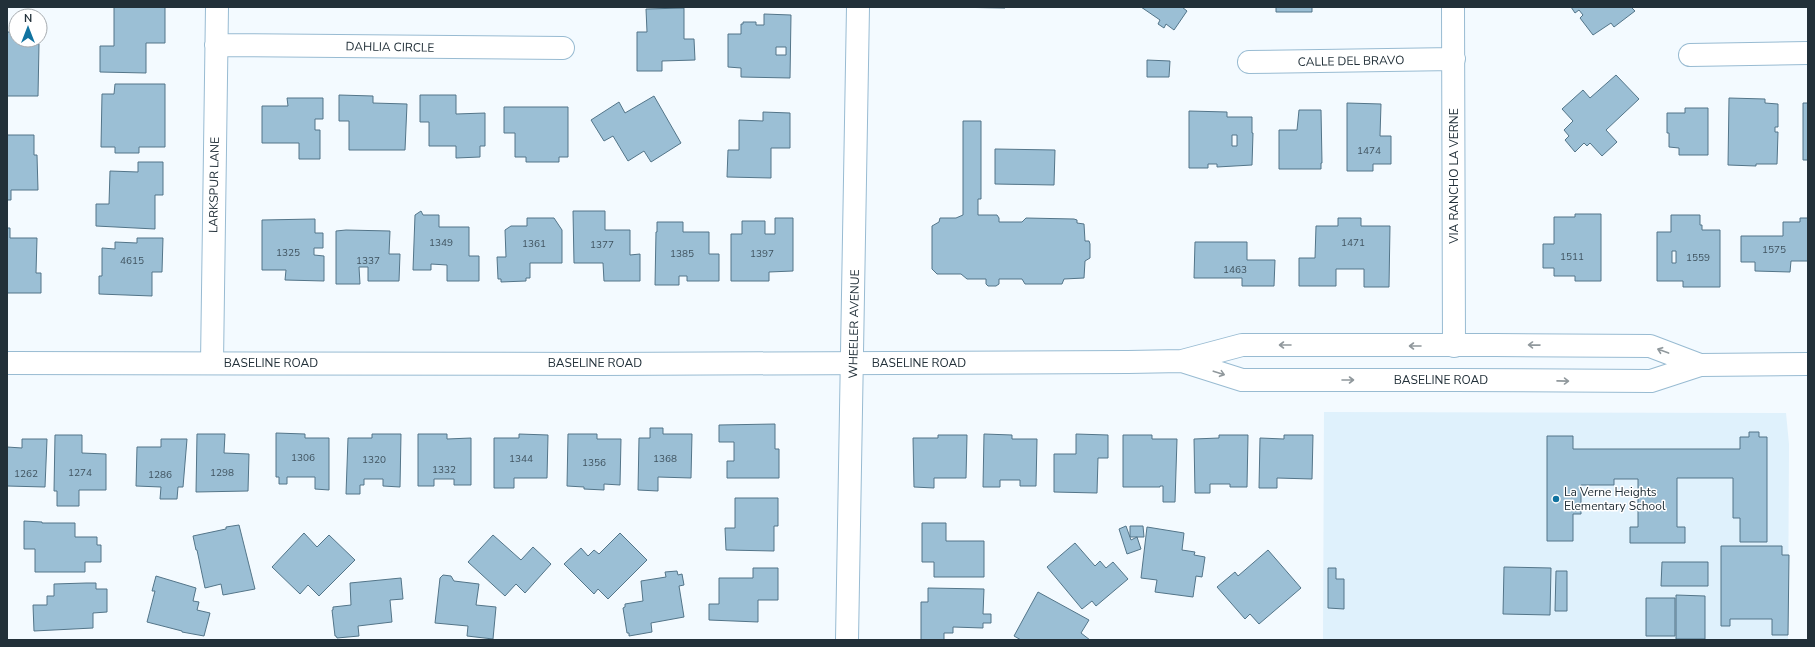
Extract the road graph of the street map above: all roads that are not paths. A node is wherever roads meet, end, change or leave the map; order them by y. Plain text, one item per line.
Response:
1 (217, 7) edge
2 (858, 7) edge
3 (1453, 7) edge
4 (216, 45) junction
5 (563, 48) dead end
6 (1808, 52) edge
7 (1690, 55) dead end
8 (1454, 59) junction
9 (1249, 62) dead end
10 (1454, 346) junction
11 (1182, 361) junction
12 (7, 363) edge
13 (212, 363) junction
14 (853, 363) junction
15 (1808, 364) edge
16 (1700, 365) junction
17 (848, 640) edge

1 - 4 main road, LARKSPUR LANE
2 - 14 main road, WHEELER AVENUE
3 - 8 main road, VIA RANCHO LA VERNE
4 - 5 main road, DAHLIA CIRCLE
4 - 13 main road, LARKSPUR LANE
6 - 7 main road
8 - 9 main road, CALLE DEL BRAVO
8 - 10 main road, VIA RANCHO LA VERNE
10 -> 11 main road, BASELINE ROAD
16 -> 10 main road, BASELINE ROAD
11 - 14 main road, BASELINE ROAD
11 -> 16 main road, BASELINE ROAD
12 - 13 main road, BASELINE ROAD
13 - 14 main road, BASELINE ROAD
14 - 17 main road, WHEELER AVENUE
15 - 16 main road, BASELINE ROAD

